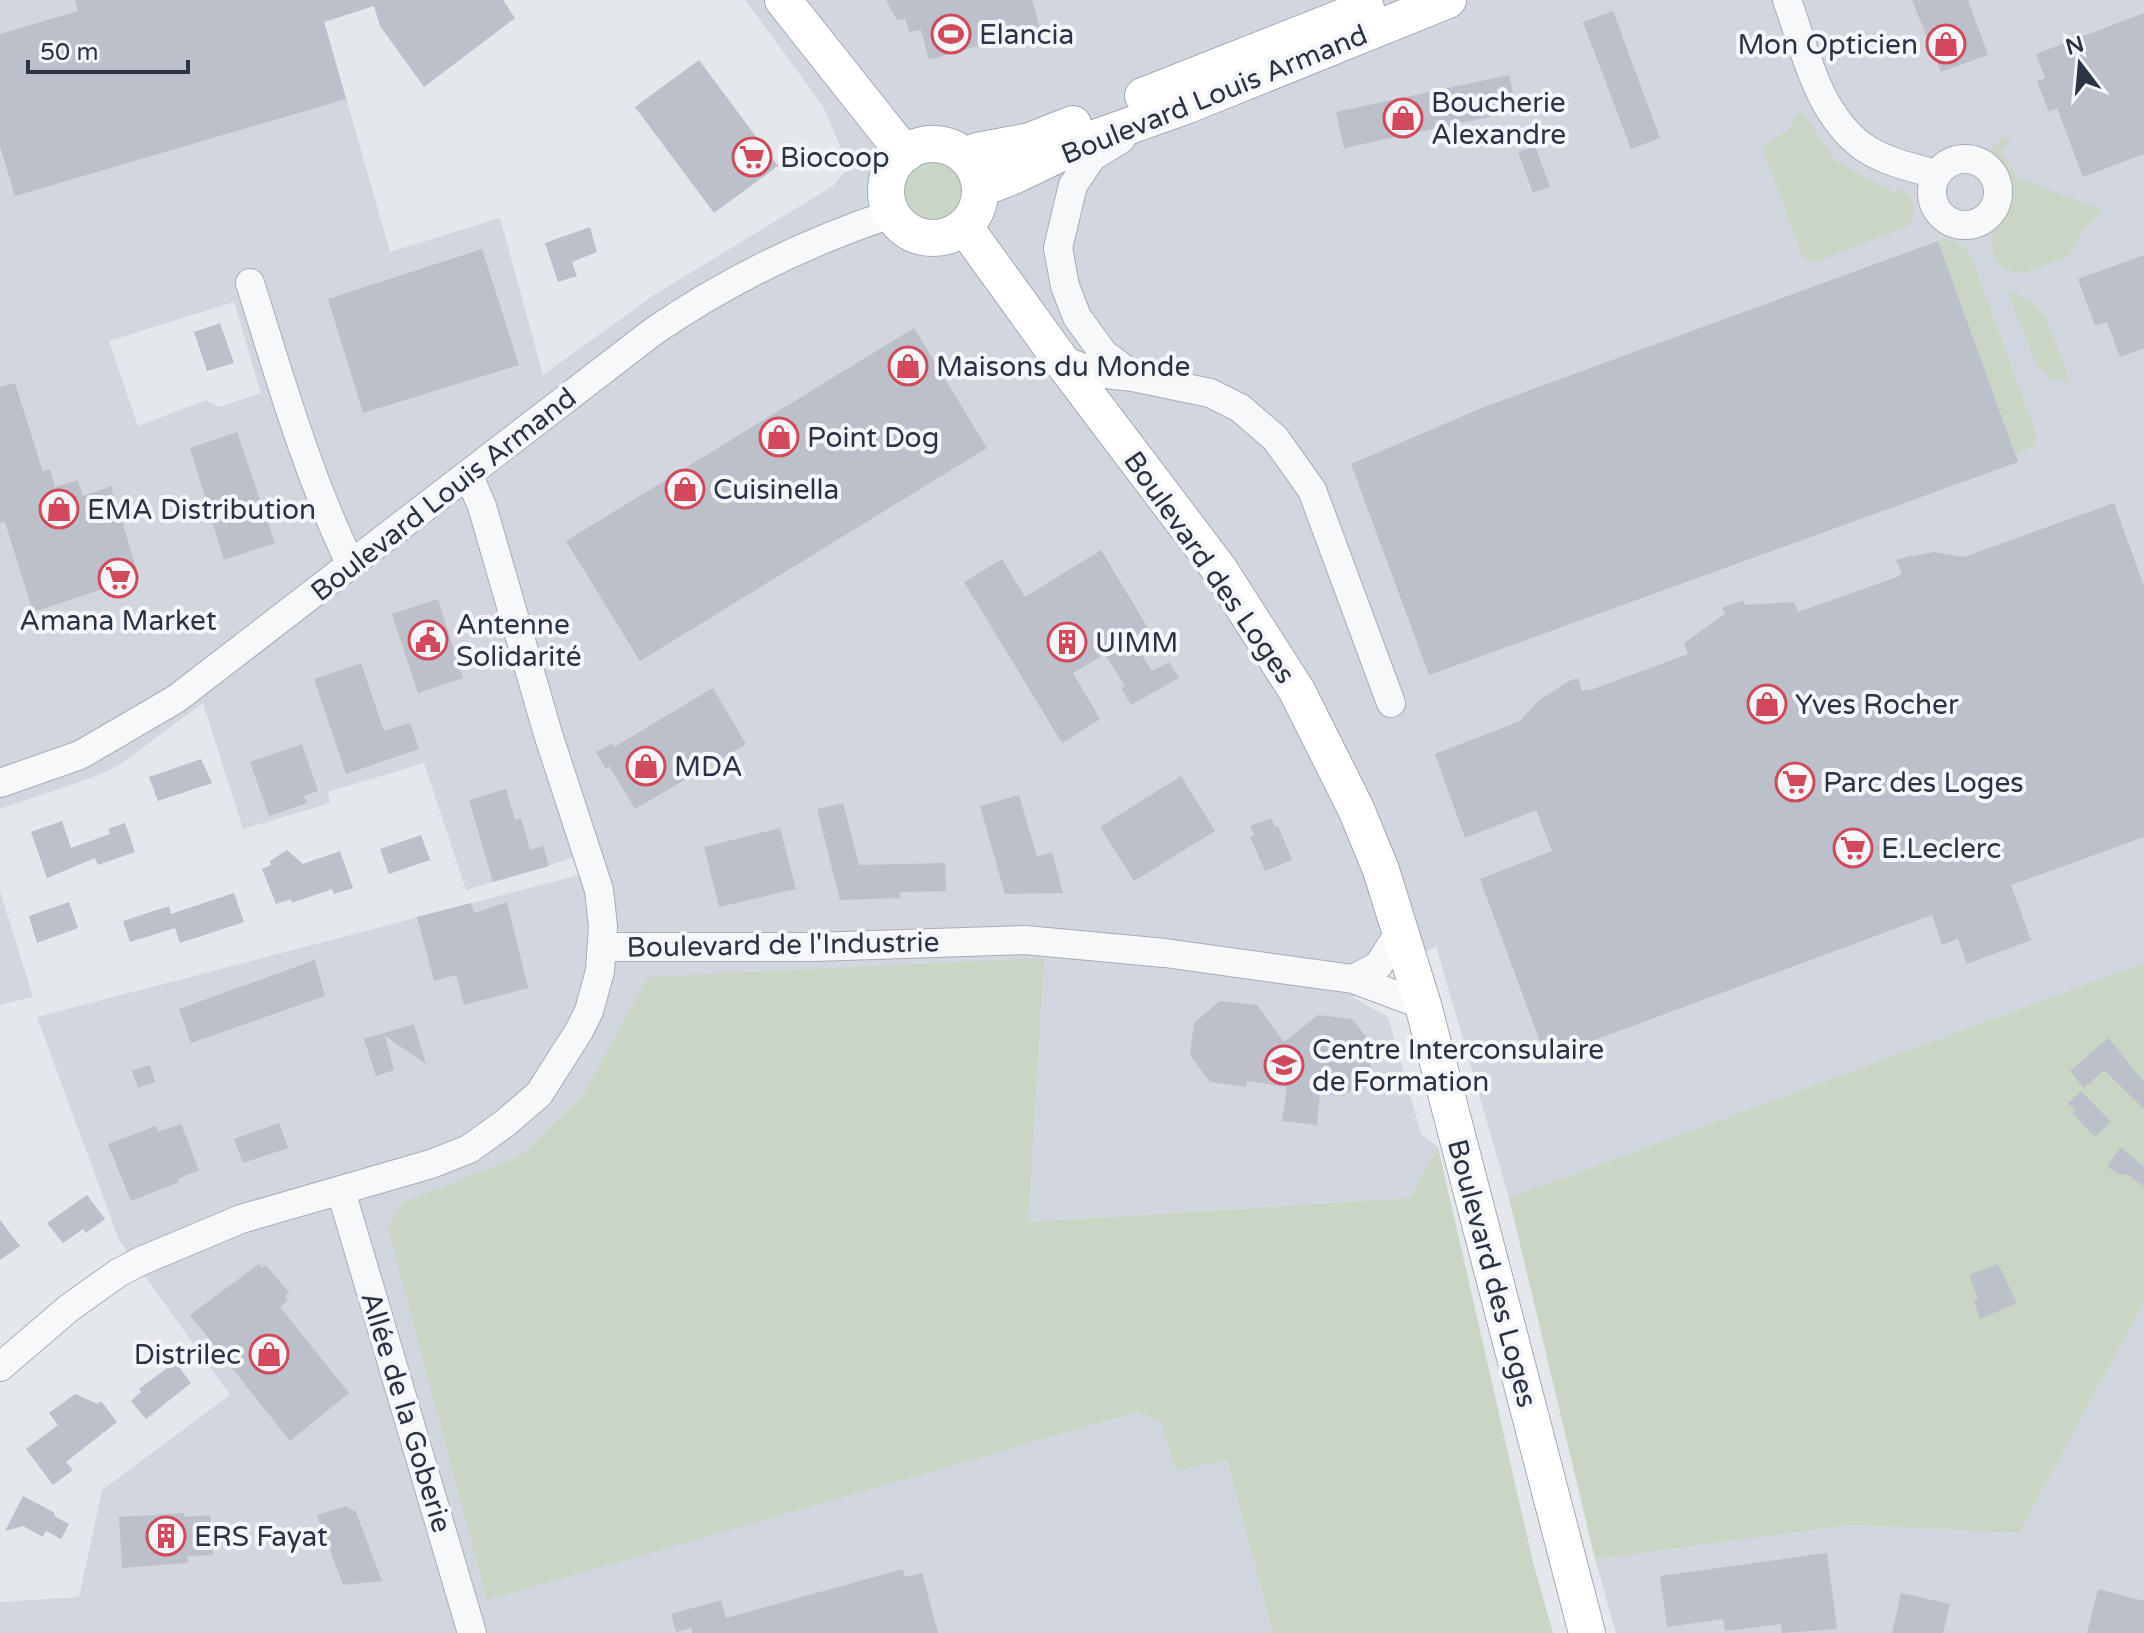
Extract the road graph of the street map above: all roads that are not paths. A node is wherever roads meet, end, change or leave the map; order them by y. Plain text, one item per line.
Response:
1 (783, 0) edge
2 (1387, 0) edge
3 (1448, 0) edge
4 (1787, 0) edge
5 (1188, 105) junction
6 (905, 154) junction
7 (972, 173) junction
8 (1937, 174) dead end
9 (891, 214) junction
10 (964, 226) junction
11 (250, 283) dead end
12 (1060, 359) junction
13 (1133, 377) junction
14 (468, 474) junction
15 (351, 565) junction
16 (1391, 703) dead end
17 (0, 783) edge
18 (1401, 930) junction
19 (602, 947) junction
20 (1353, 979) junction
21 (1423, 1005) junction
22 (341, 1191) junction
23 (0, 1367) edge
24 (472, 1633) edge
25 (1587, 1633) edge

1 - 6 main road
2 - 7 main road, Boulevard Louis Armand
3 - 5 main road, Boulevard Louis Armand
4 - 8 street
5 - 7 main road, Boulevard Louis Armand
5 - 13 street
6 - 7 main road
6 - 9 main road
7 - 10 main road
9 - 10 main road
9 - 14 street, Boulevard Louis Armand
10 - 12 main road, Boulevard des Loges
11 - 15 street
12 - 13 street
12 - 18 main road, Boulevard des Loges
13 - 16 street
14 - 15 street, Boulevard Louis Armand
14 - 19 street
15 - 17 street, Boulevard Louis Armand
18 - 20 street
18 - 21 main road, Boulevard des Loges
19 - 20 street, Boulevard de l'Industrie
19 - 22 street, Boulevard de l'Industrie
20 - 21 street, Boulevard de l'Industrie
21 - 25 main road, Boulevard des Loges
22 - 23 street, Boulevard de l'Industrie
22 - 24 street, Allée de la Goberie

